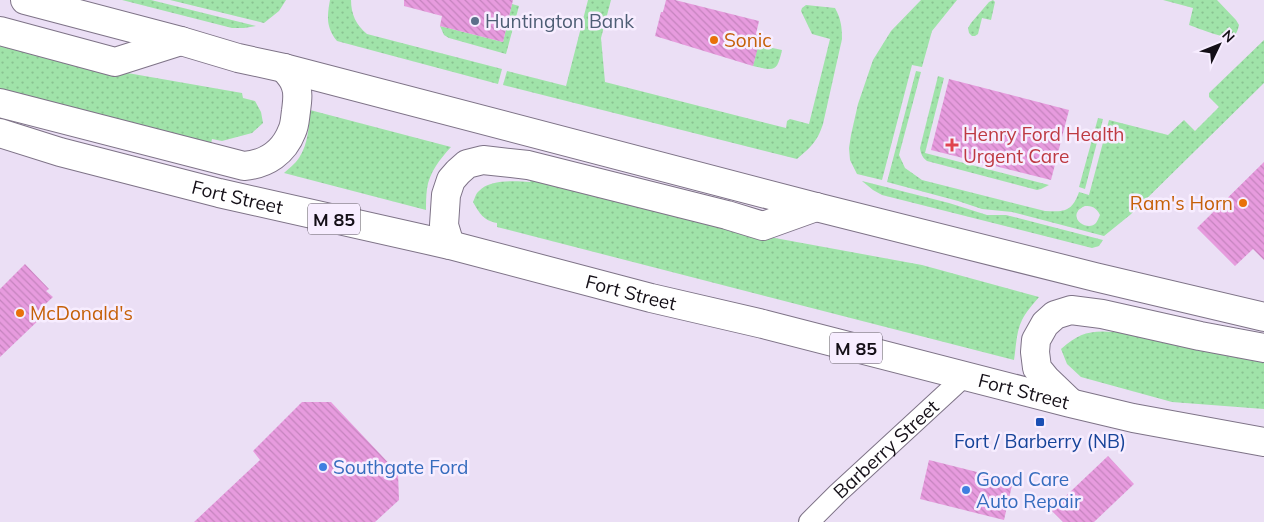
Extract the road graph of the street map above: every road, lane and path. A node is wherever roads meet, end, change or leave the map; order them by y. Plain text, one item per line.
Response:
1 (25, 0) edge
2 (0, 31) edge
3 (181, 41) junction
4 (284, 68) junction
5 (0, 103) edge
6 (0, 133) edge
7 (816, 207) junction
8 (450, 245) junction
9 (1264, 317) edge
10 (1264, 348) edge
11 (964, 376) junction
12 (1070, 403) junction
13 (1264, 430) edge
14 (1220, 434) junction
15 (1264, 442) edge
16 (809, 522) edge

1 - 3 main road
2 - 3 main road
3 - 4 main road
4 - 5 main road
4 - 7 main road
6 - 8 main road, Fort Street / M 85
7 - 8 main road
7 - 9 main road
8 - 11 main road, Fort Street / M 85
10 - 12 main road
11 - 12 main road, Fort Street / M 85
11 - 16 street, Barberry Street
12 - 14 main road, Fort Street / M 85
13 - 14 main road
14 - 15 main road, Fort Street / M 85

